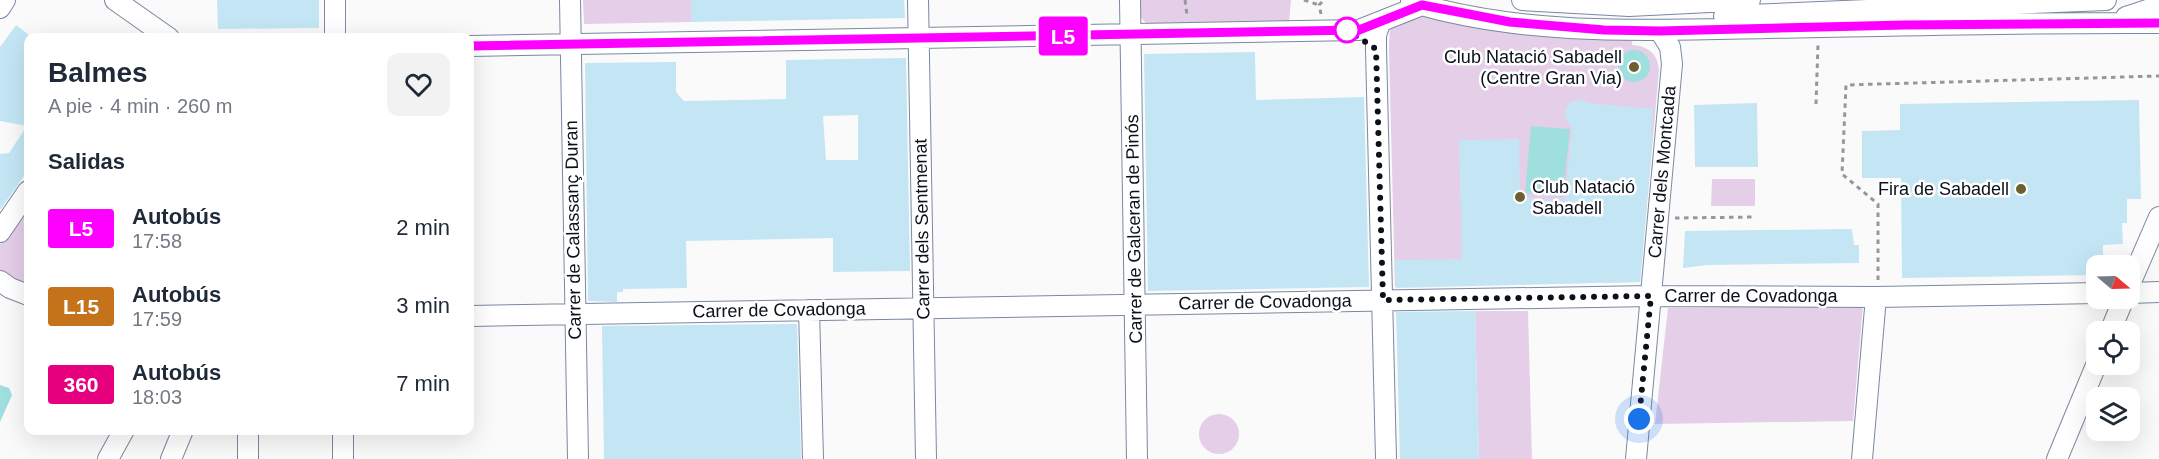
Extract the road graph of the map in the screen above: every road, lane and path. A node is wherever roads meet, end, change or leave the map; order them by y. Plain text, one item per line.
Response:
1 (6, 0) edge
2 (115, 0) edge
3 (335, 0) edge
4 (570, 0) edge
5 (918, 0) edge
6 (1130, 0) edge
7 (1304, 0) edge
8 (1447, 0) edge
9 (1530, 0) edge
10 (1750, 0) edge
11 (2106, 0) edge
12 (2159, 2) edge
13 (1413, 3) edge
14 (1319, 5) dead end
15 (0, 8) edge
16 (1586, 13) edge
17 (1380, 23) junction
18 (2110, 23) junction
19 (2159, 23) edge
20 (1660, 24) junction
21 (1819, 27) junction
22 (142, 30) edge
23 (335, 33) edge
24 (1132, 35) junction
25 (918, 38) junction
26 (571, 45) junction
27 (474, 46) edge
28 (2159, 76) edge
29 (1816, 104) dead end
30 (24, 197) edge
31 (1755, 217) dead end
32 (1658, 218) junction
33 (2159, 218) edge
34 (0, 232) edge
35 (2140, 261) edge
36 (0, 281) edge
37 (2159, 292) edge
38 (24, 293) edge
39 (2086, 293) edge
40 (2140, 293) edge
41 (1651, 296) junction
42 (1876, 297) junction
43 (1383, 300) junction
44 (1135, 305) junction
45 (924, 307) junction
46 (809, 310) junction
47 (574, 314) junction
48 (474, 316) edge
49 (2092, 375) edge
50 (121, 435) edge
51 (181, 435) edge
52 (248, 435) edge
53 (343, 435) edge
54 (108, 459) edge
55 (171, 459) edge
56 (248, 459) edge
57 (343, 459) edge
58 (578, 459) edge
59 (813, 459) edge
60 (926, 459) edge
61 (1137, 459) edge
62 (1386, 459) edge
63 (1636, 459) edge
64 (1862, 459) edge
65 (2057, 459) edge

1 - 15 street
2 - 22 street
3 - 23 street
4 - 26 street, Carrer de Calassanç Duran
5 - 25 street, Carrer dels Sentmenat
6 - 24 street, Carrer de Galceran de Pinós
7 - 14 path
8 - 16 street
9 - 16 street
10 - 16 street
11 - 20 street
12 - 18 street
13 - 16 street
13 - 17 street
16 - 20 street
17 - 24 street
17 - 43 street
18 - 19 street
18 - 21 street
20 - 21 street
20 - 32 street, Carrer dels Montcada
21 - 29 path
24 - 25 street
24 - 44 street, Carrer de Galceran de Pinós
25 - 26 street
25 - 45 street, Carrer dels Sentmenat
26 - 27 street
26 - 47 street, Carrer de Calassanç Duran
28 - 42 path
30 - 34 street
31 - 32 path
32 - 41 street, Carrer dels Montcada
33 - 35 street
36 - 38 street
37 - 40 street
39 - 42 street, Carrer de Covadonga
41 - 42 street, Carrer de Covadonga
41 - 43 street, Carrer de Covadonga
41 - 63 street, Carrer dels Montcada
42 - 64 street
43 - 44 street, Carrer de Covadonga
43 - 62 street
44 - 45 street, Carrer de Covadonga
44 - 61 street, Carrer de Galceran de Pinós
45 - 46 street, Carrer de Covadonga
45 - 60 street, Carrer dels Sentmenat
46 - 47 street, Carrer de Covadonga
46 - 59 street
47 - 48 street, Carrer de Covadonga
47 - 58 street, Carrer de Calassanç Duran
49 - 65 street
50 - 54 street
51 - 55 street
52 - 56 street
53 - 57 street

